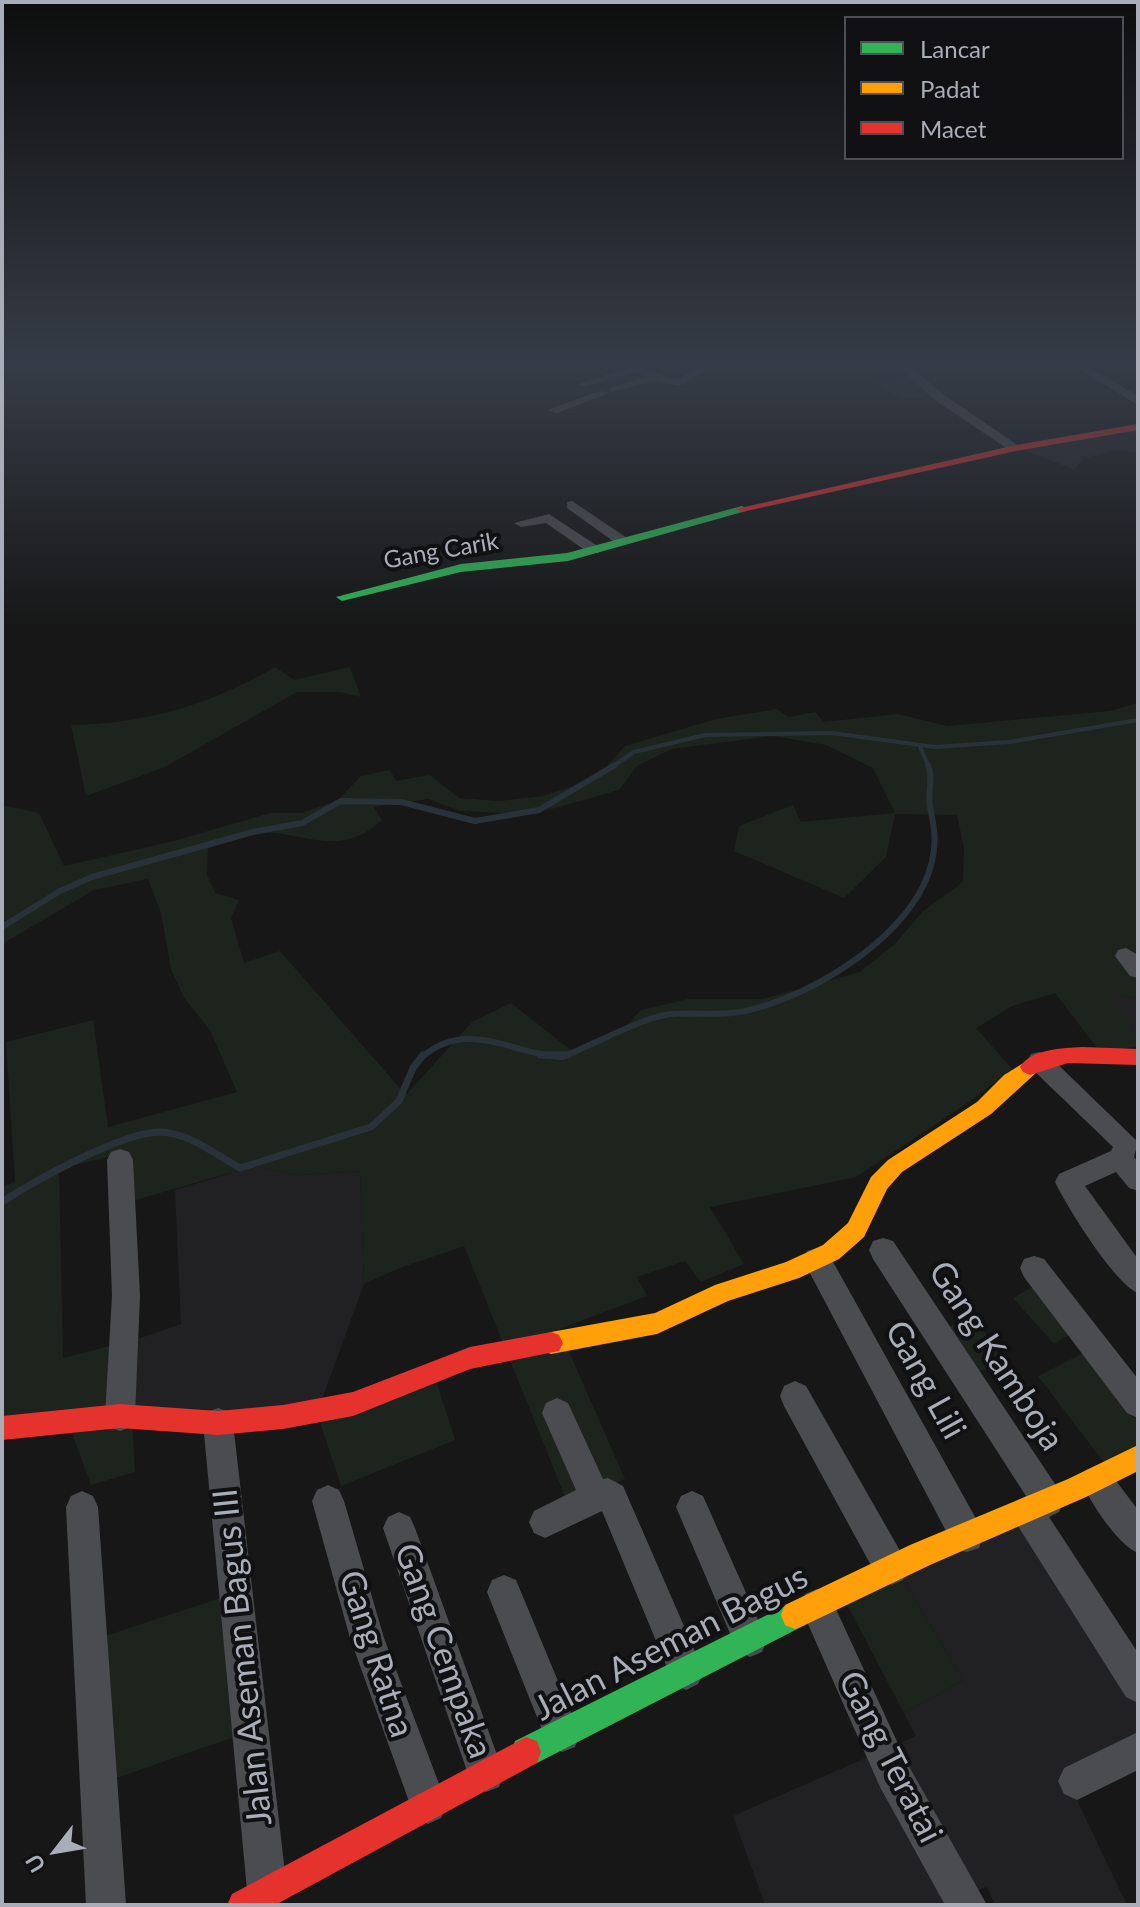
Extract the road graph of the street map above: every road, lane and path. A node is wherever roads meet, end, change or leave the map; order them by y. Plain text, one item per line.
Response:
1 (993, 453) edge
2 (572, 505) dead end
3 (521, 523) dead end
4 (622, 541) junction
5 (594, 550) junction
6 (342, 597) dead end
7 (1138, 1057) edge
8 (1039, 1061) junction
9 (1120, 1159) junction
10 (120, 1160) dead end
11 (1138, 1180) edge
12 (883, 1250) dead end
13 (817, 1260) junction
14 (1034, 1268) dead end
15 (1138, 1280) edge
16 (795, 1396) dead end
17 (1138, 1403) edge
18 (557, 1413) dead end
19 (120, 1416) junction
20 (218, 1423) junction
21 (2, 1428) edge
22 (1138, 1458) edge
23 (1097, 1481) junction
24 (595, 1497) junction
25 (328, 1501) dead end
26 (1038, 1506) junction
27 (82, 1507) dead end
28 (692, 1507) dead end
29 (545, 1522) dead end
30 (399, 1528) dead end
31 (967, 1536) junction
32 (1138, 1537) edge
33 (891, 1568) junction
34 (504, 1592) dead end
35 (817, 1606) junction
36 (750, 1640) junction
37 (686, 1672) junction
38 (1138, 1685) edge
39 (562, 1734) junction
40 (1138, 1750) edge
41 (486, 1774) junction
42 (1077, 1781) dead end
43 (428, 1805) junction
44 (255, 1898) edge
45 (106, 1905) edge
46 (967, 1905) edge

1 - 4 street, Gang Carik
2 - 4 street
3 - 5 street, Gang Carik
4 - 5 street, Gang Carik
5 - 6 street, Gang Carik
7 - 8 street
8 - 9 street
8 - 13 street
9 - 11 street
9 - 15 street
10 - 19 street
12 - 26 street, Gang Kamboja
13 - 20 street
13 - 31 street, Gang Lili
14 - 17 street
16 - 33 street
18 - 24 street
19 - 20 street
19 - 21 street
20 - 44 street, Jalan Aseman Bagus III
22 - 23 street, Jalan Aseman Bagus
23 - 26 street, Jalan Aseman Bagus
23 - 32 street
24 - 29 street
24 - 37 street
25 - 43 street, Gang Ratna
26 - 31 street, Jalan Aseman Bagus
26 - 38 street, Gang Kamboja
27 - 45 street
28 - 36 street
30 - 41 street, Gang Cempaka
31 - 33 street, Jalan Aseman Bagus
33 - 35 street, Jalan Aseman Bagus
34 - 39 street
35 - 36 street, Jalan Aseman Bagus
35 - 46 street, Gang Teratai
36 - 37 street, Jalan Aseman Bagus
37 - 39 street, Jalan Aseman Bagus
39 - 41 street, Jalan Aseman Bagus
40 - 42 street
41 - 43 street, Jalan Aseman Bagus
43 - 44 street, Jalan Aseman Bagus

